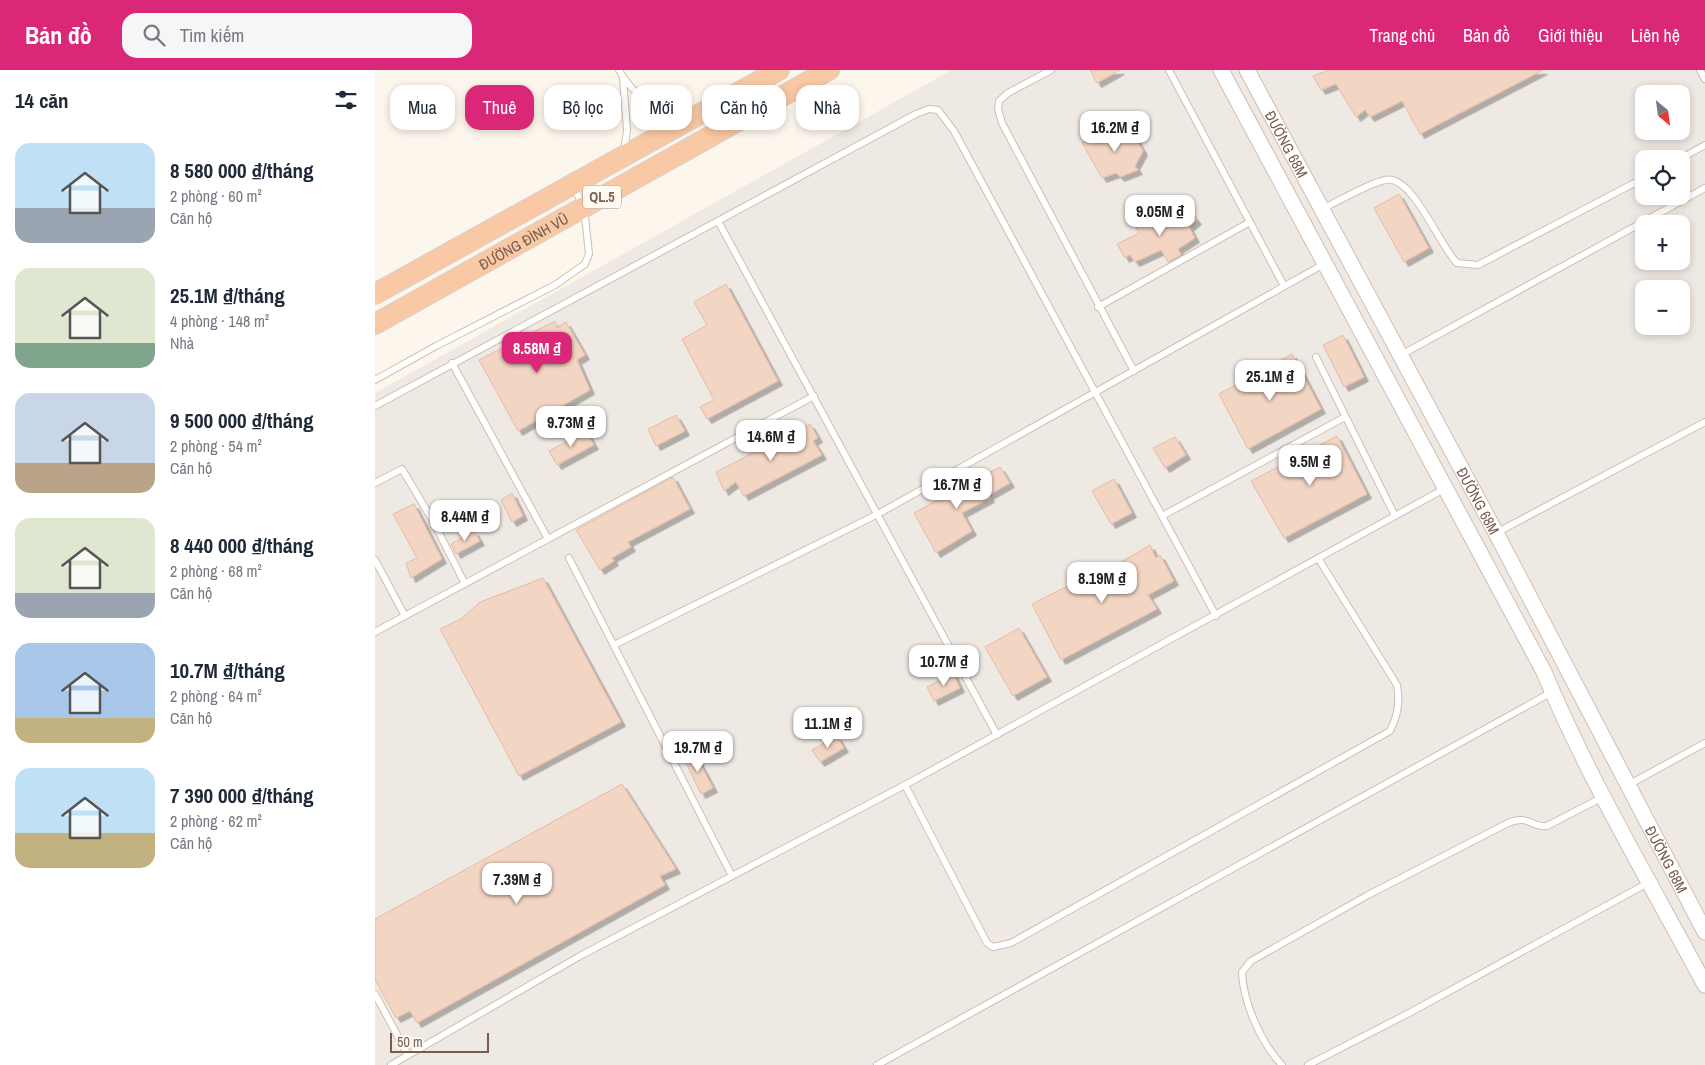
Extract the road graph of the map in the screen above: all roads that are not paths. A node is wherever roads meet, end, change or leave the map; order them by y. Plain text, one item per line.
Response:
1 (619, 70) edge
2 (779, 70) edge
3 (829, 70) edge
4 (1051, 70) edge
5 (1169, 70) edge
6 (1221, 70) edge
7 (1700, 70) edge
8 (1252, 72) edge
9 (623, 78) junction
10 (1705, 79) edge
11 (631, 85) edge
12 (692, 119) edge
13 (672, 130) edge
14 (1705, 145) edge
15 (1690, 153) edge
16 (623, 156) junction
17 (1635, 183) edge
18 (572, 184) junction
19 (1705, 188) edge
20 (584, 207) junction
21 (1322, 209) junction
22 (718, 221) junction
23 (1250, 222) junction
24 (1325, 263) junction
25 (1285, 286) junction
26 (375, 294) edge
27 (1098, 307) junction
28 (375, 324) edge
29 (1401, 355) junction
30 (1316, 357) dead end
31 (451, 363) junction
32 (1134, 371) junction
33 (375, 380) edge
34 (1095, 393) junction
35 (814, 396) junction
36 (375, 406) edge
37 (1345, 417) junction
38 (1705, 422) edge
39 (375, 483) edge
40 (1446, 488) junction
41 (878, 514) junction
42 (1162, 516) junction
43 (1395, 516) junction
44 (1496, 533) junction
45 (548, 539) junction
46 (569, 558) dead end
47 (1319, 558) junction
48 (375, 560) edge
49 (465, 584) junction
50 (405, 616) junction
51 (1217, 616) junction
52 (375, 632) edge
53 (614, 645) junction
54 (1553, 692) junction
55 (997, 735) junction
56 (1705, 743) edge
57 (1628, 784) junction
58 (905, 785) junction
59 (1604, 797) junction
60 (732, 876) junction
61 (1649, 882) junction
62 (1705, 932) edge
63 (1705, 985) edge
64 (375, 994) edge
65 (409, 1055) junction
66 (391, 1065) edge
67 (877, 1065) edge
68 (1282, 1065) edge
69 (1308, 1065) edge

1 - 9 lane
2 - 12 highway, ĐƯỜNG ĐÌNH VŨ / QL.5
3 - 20 highway, ĐƯỜNG ĐÌNH VŨ / QL.5
4 - 27 lane
5 - 23 lane
6 - 24 street
7 - 10 lane
8 - 21 street, ĐƯỜNG 68M
9 - 11 lane
9 - 16 lane
13 - 16 highway, ĐƯỜNG ĐÌNH VŨ / QL.5
14 - 15 lane
16 - 18 highway, ĐƯỜNG ĐÌNH VŨ / QL.5
17 - 21 lane
18 - 20 lane
18 - 26 highway, ĐƯỜNG ĐÌNH VŨ / QL.5
19 - 29 lane
20 - 28 highway, ĐƯỜNG ĐÌNH VŨ / QL.5
20 - 33 lane
21 - 29 street, ĐƯỜNG 68M
22 - 31 lane
22 - 34 lane
22 - 35 lane
23 - 25 lane
23 - 27 lane
24 - 25 lane
24 - 40 street
25 - 32 lane
27 - 32 lane
29 - 44 street, ĐƯỜNG 68M
30 - 37 lane
31 - 36 lane
31 - 45 lane
32 - 34 lane
34 - 41 lane
34 - 42 lane
35 - 41 lane
35 - 45 lane
37 - 42 lane
37 - 43 lane
38 - 44 lane
39 - 49 lane
40 - 43 lane
40 - 54 street
41 - 53 lane
41 - 55 lane
42 - 51 lane
43 - 47 lane
44 - 57 street, ĐƯỜNG 68M
45 - 49 lane
46 - 53 lane
47 - 51 lane
47 - 58 lane
48 - 50 lane
49 - 50 lane
50 - 52 lane
51 - 55 lane
53 - 60 lane
54 - 59 street
54 - 67 lane
55 - 58 lane
56 - 57 lane
57 - 62 street, ĐƯỜNG 68M
58 - 60 lane
59 - 61 street
59 - 68 lane
60 - 65 lane
61 - 63 street
61 - 69 lane
64 - 65 lane
65 - 66 lane

